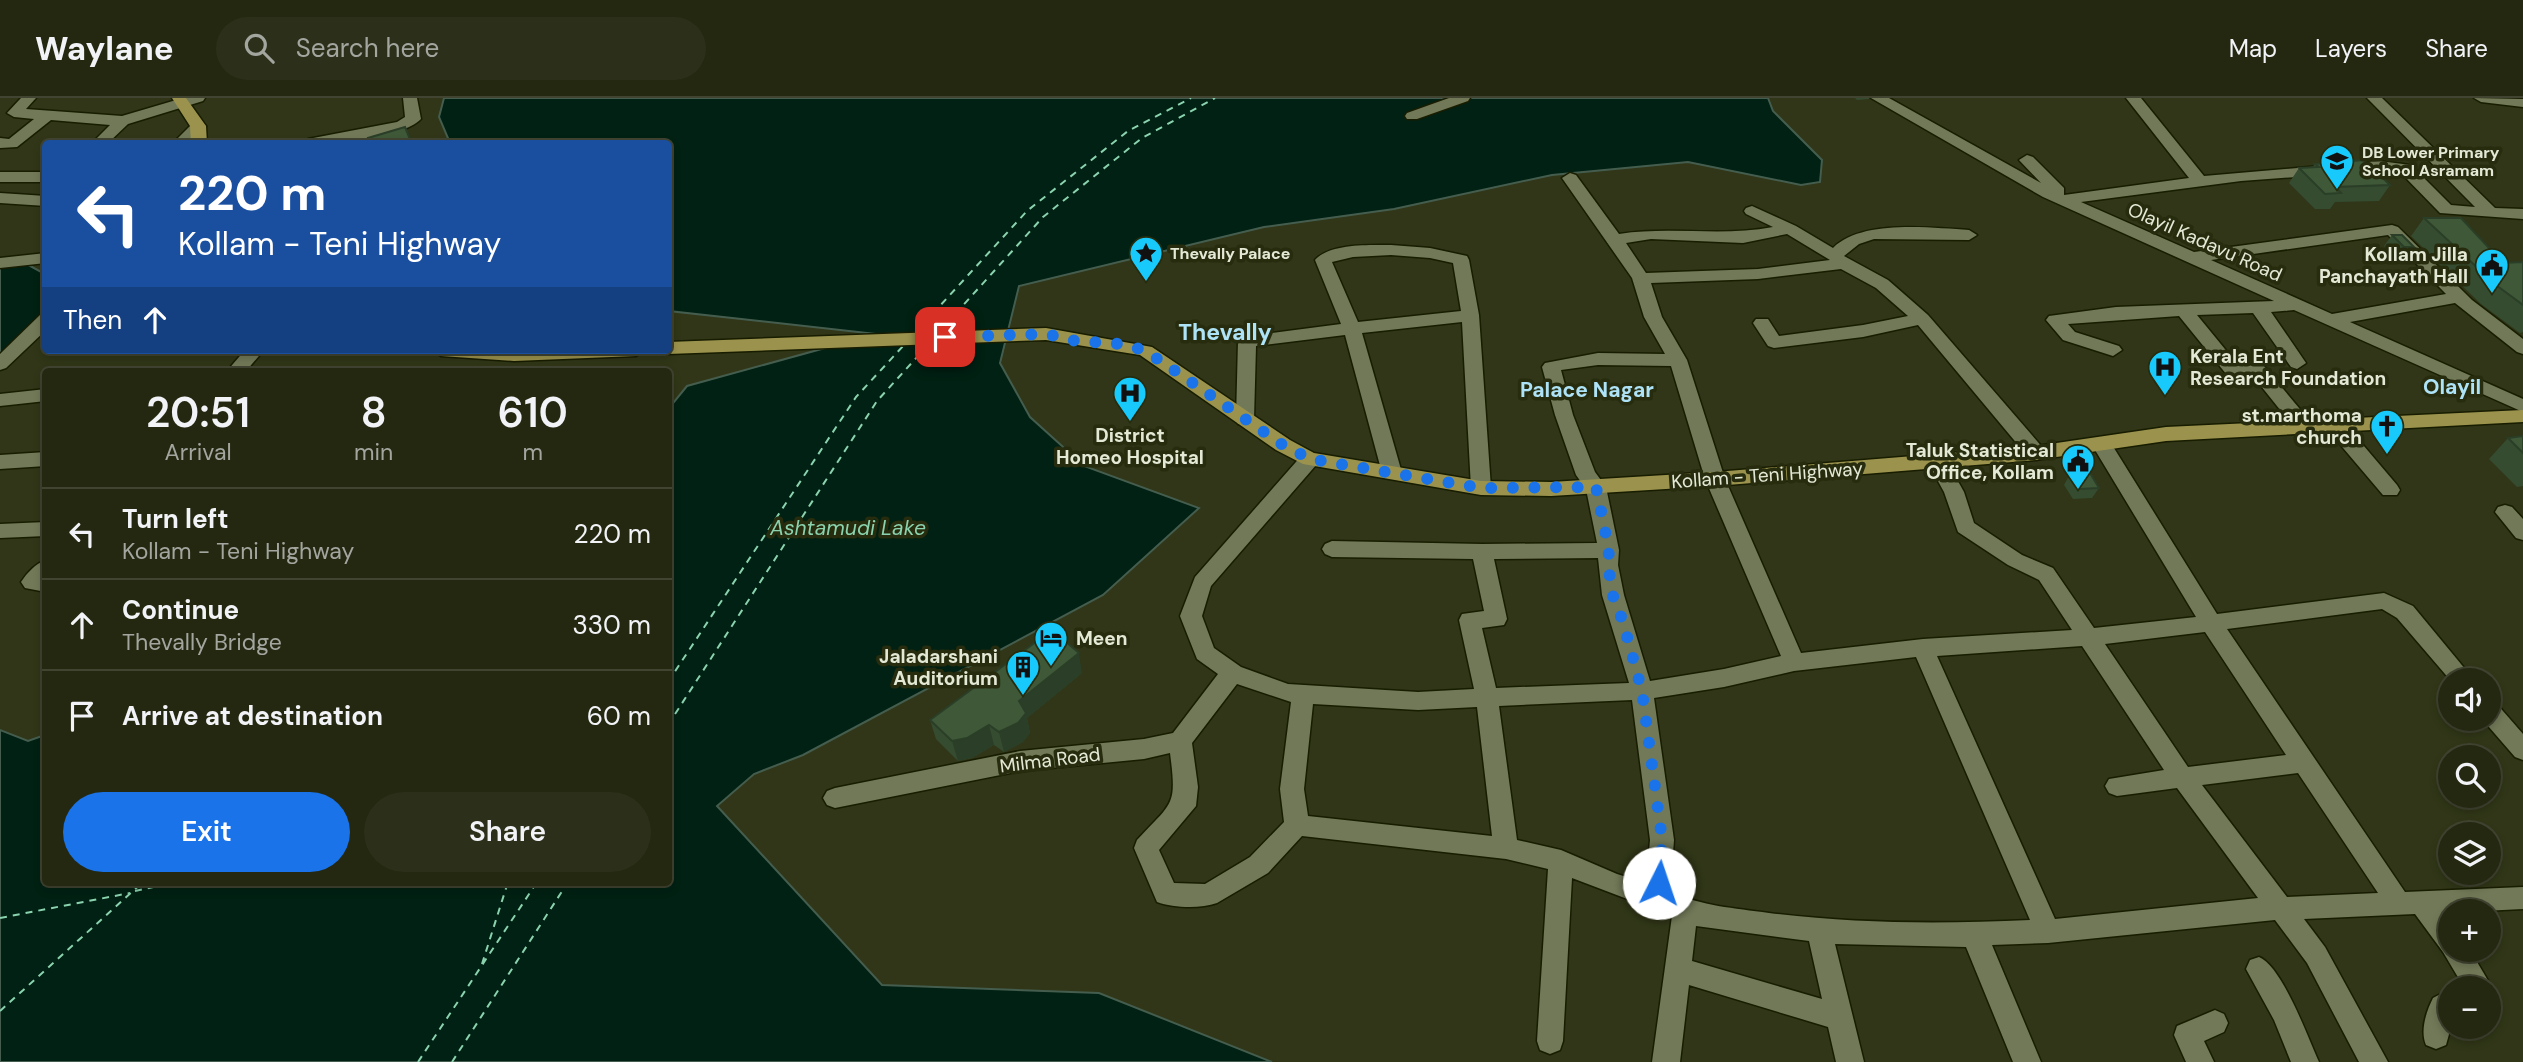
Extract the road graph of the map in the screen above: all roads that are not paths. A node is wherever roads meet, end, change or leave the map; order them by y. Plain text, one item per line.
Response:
1 (29, 98) edge
2 (410, 98) edge
3 (1463, 98) edge
4 (1878, 98) edge
5 (2133, 98) edge
6 (2374, 98) edge
7 (2481, 98) edge
8 (187, 100) edge
9 (2523, 103) edge
10 (1412, 116) dead end
11 (46, 117) junction
12 (123, 121) junction
13 (198, 127) junction
14 (102, 140) edge
15 (183, 140) edge
16 (199, 140) edge
17 (328, 140) edge
18 (0, 143) edge
19 (2027, 160) dead end
20 (0, 177) edge
21 (42, 177) edge
22 (1570, 178) dead end
23 (2199, 181) junction
24 (0, 198) edge
25 (39, 199) edge
26 (2064, 200) junction
27 (1752, 211) dead end
28 (2489, 211) junction
29 (2523, 214) edge
30 (1790, 229) junction
31 (1969, 235) dead end
32 (1615, 240) junction
33 (42, 258) edge
34 (2189, 258) junction
35 (1839, 260) junction
36 (0, 263) edge
37 (1641, 278) junction
38 (2460, 297) junction
39 (2295, 306) junction
40 (2258, 307) junction
41 (2183, 310) junction
42 (1470, 315) junction
43 (1922, 320) junction
44 (2329, 320) junction
45 (42, 323) edge
46 (1762, 323) dead end
47 (1352, 330) junction
48 (26, 338) junction
49 (42, 338) edge
50 (672, 348) edge
51 (2523, 348) edge
52 (2113, 350) dead end
53 (251, 354) edge
54 (1678, 360) junction
55 (2297, 363) dead end
56 (0, 364) edge
57 (239, 368) edge
58 (42, 395) edge
59 (0, 400) edge
60 (2523, 406) edge
61 (2523, 416) edge
62 (1245, 419) junction
63 (2334, 424) junction
64 (2304, 426) junction
65 (2102, 445) junction
66 (2036, 453) junction
67 (42, 459) edge
68 (1310, 459) junction
69 (0, 462) edge
70 (1938, 463) junction
71 (1392, 472) junction
72 (1714, 480) junction
73 (1596, 487) junction
74 (1481, 488) junction
75 (2390, 490) dead end
76 (2505, 512) dead end
77 (42, 529) edge
78 (0, 531) edge
79 (2523, 533) edge
80 (1332, 549) dead end
81 (1609, 550) junction
82 (1482, 552) junction
83 (42, 572) edge
84 (42, 583) edge
85 (2211, 623) junction
86 (2089, 636) junction
87 (1923, 648) junction
88 (1794, 662) junction
89 (2453, 668) edge
90 (1233, 673) junction
91 (1642, 691) junction
92 (1303, 694) junction
93 (1487, 699) junction
94 (2501, 724) edge
95 (1180, 741) junction
96 (2523, 750) edge
97 (2305, 762) junction
98 (2182, 777) junction
99 (2117, 786) dead end
100 (835, 798) dead end
101 (1297, 825) junction
102 (1506, 848) junction
103 (1561, 861) junction
104 (1657, 898) junction
105 (2523, 898) edge
106 (2409, 901) junction
107 (2281, 909) junction
108 (1685, 911) junction
109 (1819, 931) junction
110 (2048, 931) junction
111 (2438, 931) edge
112 (1975, 934) junction
113 (1678, 969) junction
114 (2259, 969) dead end
115 (1839, 1017) junction
116 (2215, 1023) dead end
117 (2438, 1027) edge
118 (2436, 1037) dead end
119 (1550, 1041) dead end
120 (1666, 1062) edge
121 (1850, 1062) edge
122 (2027, 1062) edge
123 (2200, 1062) edge
124 (2305, 1062) edge
125 (2374, 1062) edge

1 - 11 street
2 - 17 street
3 - 10 street
4 - 26 street, Olayil Kadavu Road
5 - 23 street
6 - 28 street
7 - 9 street
8 - 12 street
8 - 13 main road
11 - 12 street
11 - 18 street
12 - 14 street
13 - 15 street
13 - 16 main road
19 - 26 street
20 - 21 street
22 - 32 street
23 - 26 street
23 - 28 street
24 - 25 street
26 - 34 street, Olayil Kadavu Road
27 - 30 street
28 - 29 street
30 - 32 street
30 - 35 street
31 - 35 street
32 - 37 street
33 - 36 street
34 - 38 street
34 - 39 street, Olayil Kadavu Road
35 - 37 street
35 - 43 street
37 - 54 street
38 - 44 street
38 - 51 street
39 - 40 street
39 - 44 street, Olayil Kadavu Road
40 - 41 street
40 - 55 street
41 - 52 street
41 - 64 street
42 - 47 street
42 - 47 street
42 - 74 street
43 - 46 street
43 - 66 street
44 - 60 street, Olayil Kadavu Road
45 - 48 street
47 - 62 street
47 - 71 street
48 - 49 street
48 - 56 street
50 - 62 main road, Kollam - Teni Highway
53 - 57 street
54 - 72 street
54 - 73 street
58 - 59 street
61 - 63 main road, Kollam - Teni Highway
62 - 68 main road, Kollam - Teni Highway
63 - 64 main road, Kollam - Teni Highway
63 - 75 street
64 - 65 main road, Kollam - Teni Highway
65 - 66 main road, Kollam - Teni Highway
65 - 85 street
66 - 70 main road, Kollam - Teni Highway
67 - 69 street
68 - 71 main road, Kollam - Teni Highway
68 - 90 street
70 - 72 main road, Kollam - Teni Highway
70 - 86 street
71 - 74 main road, Kollam - Teni Highway
72 - 73 main road, Kollam - Teni Highway
72 - 88 street
73 - 74 main road, Kollam - Teni Highway
73 - 81 street
76 - 79 street
77 - 78 street
80 - 82 street
81 - 82 street
81 - 91 street
82 - 93 street
83 - 84 street
85 - 86 street
85 - 89 street
85 - 97 street
86 - 87 street
86 - 98 street
87 - 88 street
87 - 110 street
88 - 91 street
90 - 92 street
90 - 95 street
91 - 93 street
91 - 104 street
92 - 93 street
92 - 101 street
93 - 102 street
94 - 96 street
95 - 100 street, Milma Road
95 - 101 street
97 - 98 street
97 - 106 street
98 - 99 street
98 - 107 street
101 - 102 street
102 - 103 street
103 - 104 street
103 - 119 street
104 - 108 street
105 - 106 street
106 - 107 street
106 - 111 street
107 - 110 street
107 - 125 street
108 - 109 street
108 - 113 street
109 - 112 street
109 - 115 street
110 - 112 street
112 - 122 street
113 - 115 street
113 - 120 street
114 - 124 street
115 - 121 street
116 - 123 street
117 - 118 street

